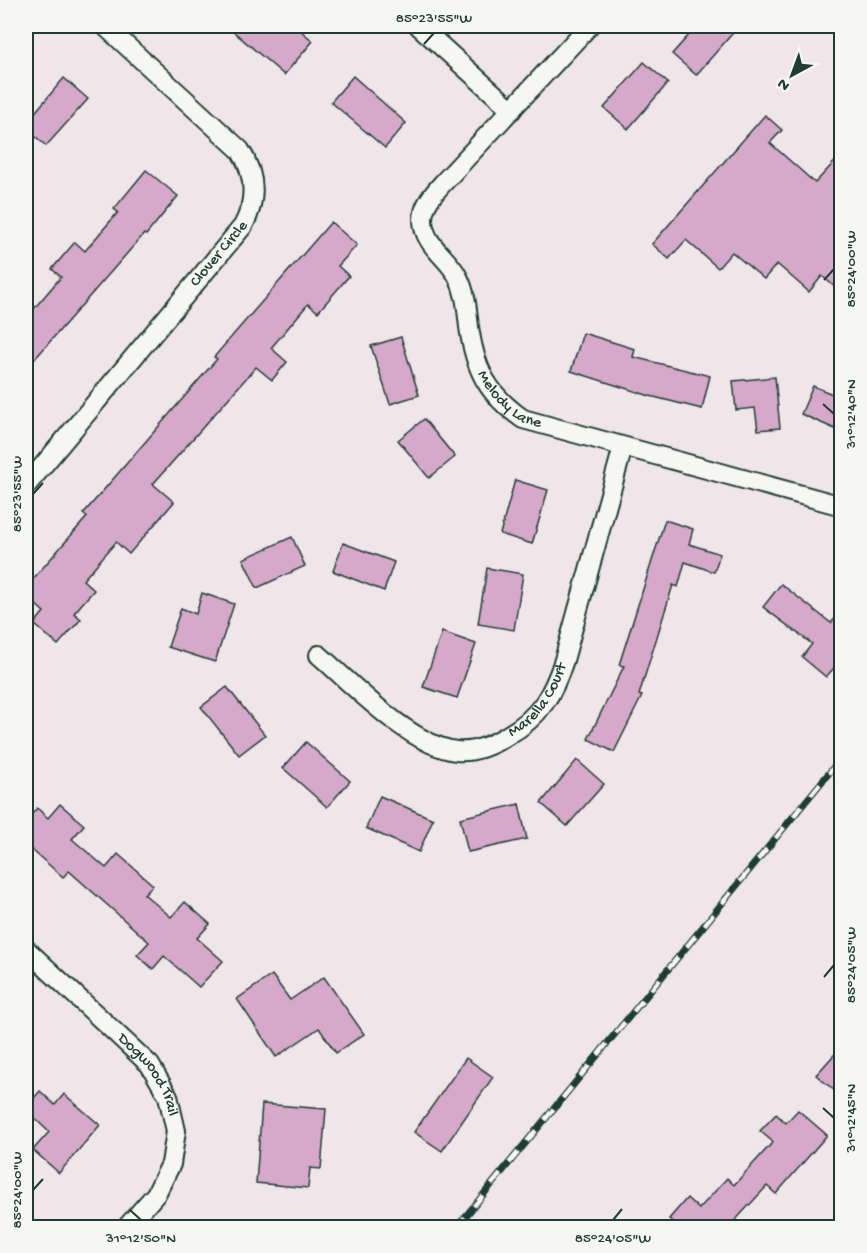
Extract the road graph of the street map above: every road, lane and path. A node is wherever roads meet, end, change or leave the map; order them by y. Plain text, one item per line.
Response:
1 (105, 26) edge
2 (419, 26) edge
3 (589, 26) edge
4 (512, 110) junction
5 (623, 447) junction
6 (26, 486) edge
7 (842, 506) edge
8 (319, 655) dead end
9 (26, 949) edge
10 (126, 1227) edge

1 - 6 street, Clover Circle
2 - 4 street
3 - 4 street, Melody Lane
4 - 5 street, Melody Lane
5 - 7 street, Melody Lane
5 - 8 street, Marella Court
9 - 10 street, Dogwood Trail

